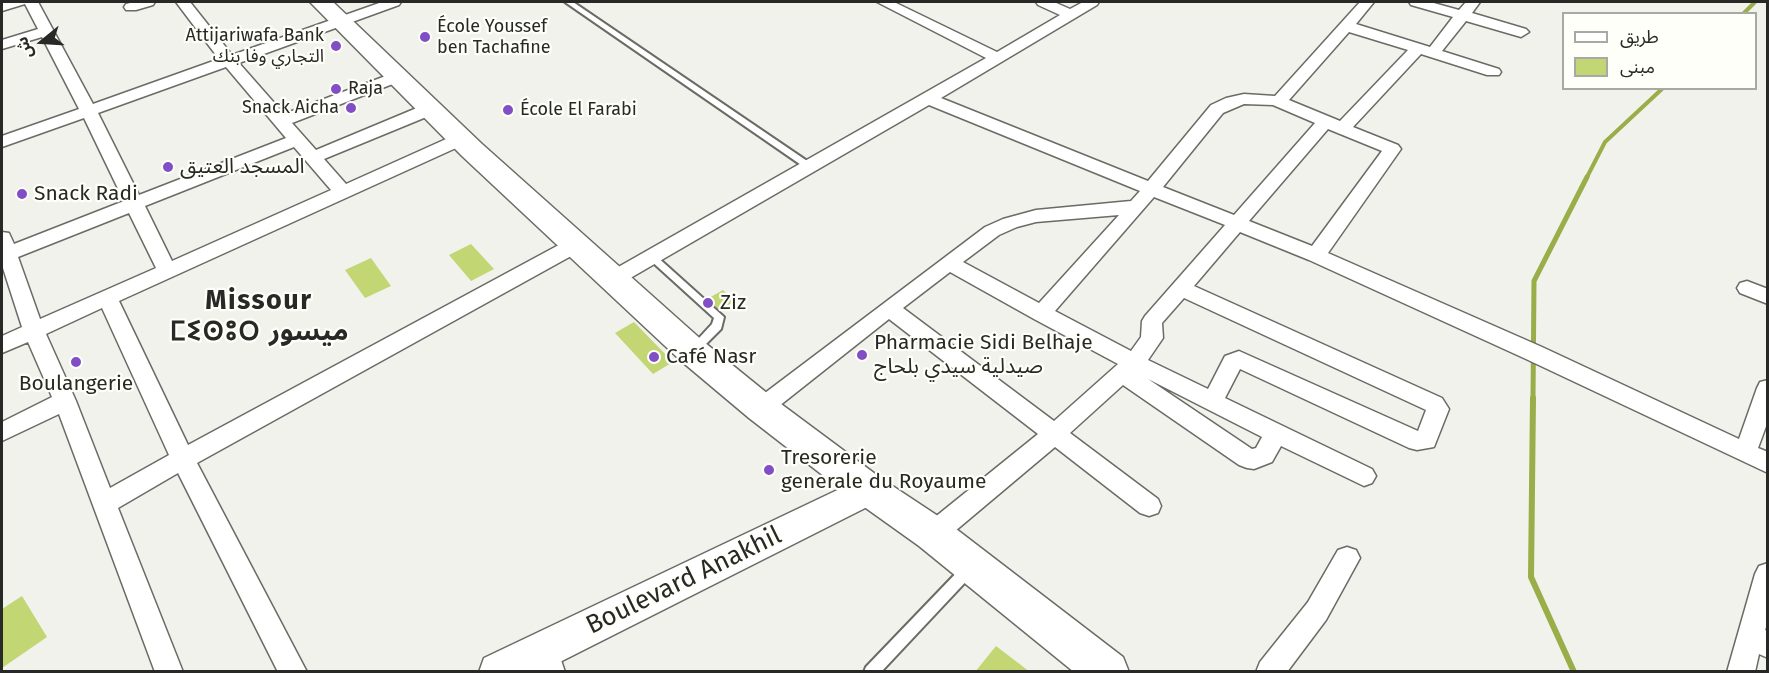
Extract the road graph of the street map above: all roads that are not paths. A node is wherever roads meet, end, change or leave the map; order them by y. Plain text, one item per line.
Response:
1 (18, 2) edge
2 (31, 2) edge
3 (148, 2) edge
4 (183, 2) edge
5 (394, 2) edge
6 (569, 2) edge
7 (884, 2) edge
8 (1043, 2) edge
9 (1092, 2) edge
10 (1367, 2) edge
11 (1416, 2) edge
12 (1473, 2) edge
13 (2, 7) edge
14 (131, 7) dead end
15 (330, 11) edge
16 (1070, 14) junction
17 (1464, 15) junction
18 (1347, 26) junction
19 (47, 32) junction
20 (1521, 32) dead end
21 (2, 45) edge
22 (1426, 51) junction
23 (997, 58) junction
24 (228, 60) junction
25 (1493, 72) dead end
26 (397, 76) junction
27 (928, 99) junction
28 (1280, 102) junction
29 (430, 109) junction
30 (88, 110) junction
31 (282, 121) junction
32 (1334, 124) junction
33 (298, 139) junction
34 (461, 139) junction
35 (2, 142) edge
36 (313, 157) junction
37 (810, 167) junction
38 (1153, 188) junction
39 (342, 191) junction
40 (132, 203) junction
41 (1136, 207) junction
42 (1238, 224) junction
43 (575, 245) junction
44 (3, 249) edge
45 (1316, 255) junction
46 (652, 257) junction
47 (949, 263) junction
48 (167, 271) junction
49 (613, 279) junction
50 (1181, 288) junction
51 (1747, 288) dead end
52 (1767, 297) edge
53 (108, 299) junction
54 (889, 308) junction
55 (1041, 314) junction
56 (34, 331) junction
57 (2, 345) edge
58 (692, 351) junction
59 (1128, 368) junction
60 (1767, 388) edge
61 (65, 401) junction
62 (1212, 402) junction
63 (761, 408) junction
64 (2, 432) edge
65 (1276, 433) junction
66 (1053, 435) junction
67 (1745, 453) junction
68 (183, 459) junction
69 (1767, 464) edge
70 (1364, 476) dead end
71 (869, 490) junction
72 (104, 504) junction
73 (1149, 506) dead end
74 (933, 534) junction
75 (1347, 558) dead end
76 (974, 565) junction
77 (1767, 573) edge
78 (1759, 640) edge
79 (548, 660) edge
80 (162, 669) edge
81 (293, 672) edge
82 (498, 672) edge
83 (871, 672) edge
84 (1108, 672) edge
85 (1270, 672) edge
86 (1741, 672) edge

1 - 13 street
2 - 19 street
3 - 14 street
4 - 24 street
5 - 15 street
6 - 37 lane
7 - 23 street
8 - 16 street
9 - 16 street
10 - 18 street
11 - 17 street
12 - 17 street
15 - 24 street
15 - 26 main road
16 - 23 street
17 - 20 street
17 - 22 street
18 - 22 street
18 - 28 street
19 - 21 street
19 - 30 street
22 - 25 street
22 - 32 street
23 - 27 street
24 - 30 street
24 - 31 street
26 - 29 main road
26 - 31 street
27 - 37 street
27 - 38 street
28 - 32 street
28 - 38 street
29 - 34 main road
29 - 36 street
30 - 35 street
30 - 40 street
31 - 33 street
32 - 42 street
32 - 45 street
33 - 36 street
33 - 40 street
34 - 39 street
34 - 43 main road
36 - 39 street
37 - 46 street
38 - 41 street
38 - 42 street
39 - 48 street
40 - 44 street
40 - 48 street
41 - 47 street
41 - 55 street
42 - 45 street
42 - 50 street
43 - 49 main road
43 - 68 street
44 - 56 street
45 - 67 street
46 - 49 street
46 - 58 lane
47 - 54 street
47 - 55 street
48 - 53 street
49 - 58 main road
50 - 59 street
50 - 62 street
51 - 52 street
53 - 56 street
53 - 68 street
54 - 63 street
54 - 66 street
55 - 59 street
56 - 57 street
56 - 61 street
58 - 63 main road
59 - 62 street
59 - 65 street
59 - 66 street
60 - 67 street
61 - 64 street
61 - 72 street
62 - 65 street
63 - 71 main road
65 - 70 street
66 - 73 street
66 - 74 street
67 - 69 street
68 - 72 street
68 - 81 street
71 - 74 main road
71 - 79 street, Boulevard Anakhil
72 - 80 street
74 - 76 main road
75 - 85 street
76 - 83 lane
76 - 84 main road
77 - 78 street
78 - 86 street
79 - 82 street, Boulevard Anakhil

